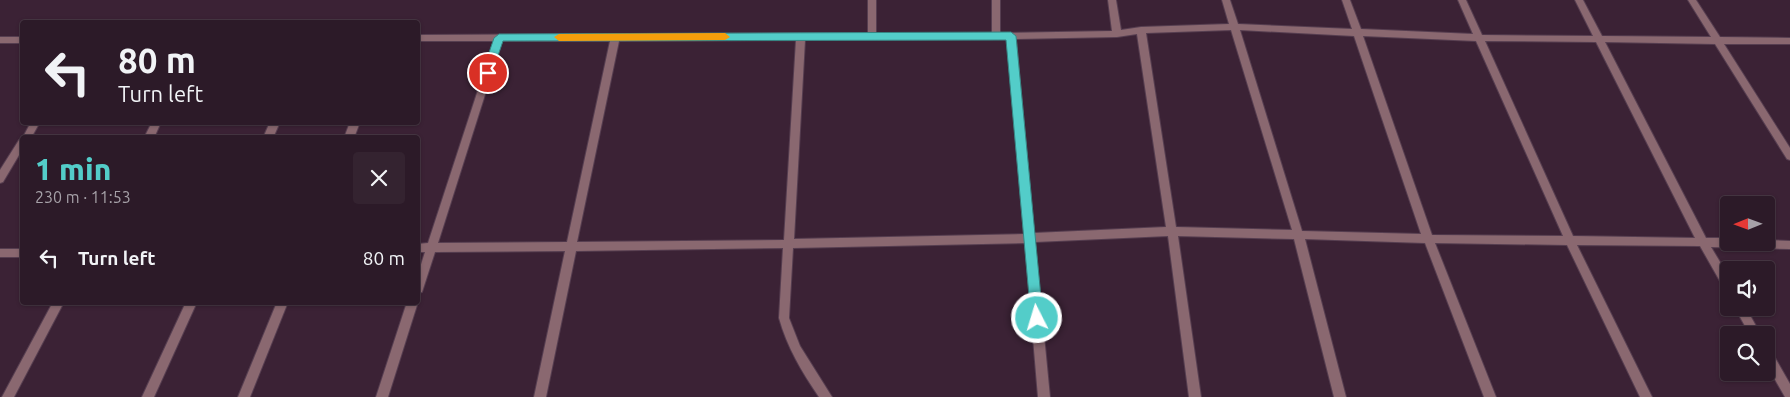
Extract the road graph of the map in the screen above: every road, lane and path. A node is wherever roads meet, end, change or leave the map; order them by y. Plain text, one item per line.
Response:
1 (872, 0) edge
2 (996, 0) edge
3 (1112, 0) edge
4 (1226, 0) edge
5 (1346, 0) edge
6 (1462, 0) edge
7 (1579, 0) edge
8 (1692, 0) edge
9 (1234, 27) junction
10 (1141, 30) junction
11 (1117, 34) junction
12 (1358, 34) junction
13 (872, 35) junction
14 (801, 36) junction
15 (996, 36) junction
16 (1011, 36) junction
17 (615, 37) junction
18 (420, 38) edge
19 (499, 38) junction
20 (1480, 38) junction
21 (1598, 38) junction
22 (0, 40) edge
23 (20, 40) edge
24 (1718, 41) junction
25 (1790, 41) edge
26 (20, 146) edge
27 (1790, 156) edge
28 (0, 179) edge
29 (1172, 230) junction
30 (1298, 234) junction
31 (1030, 238) junction
32 (1428, 238) junction
33 (1570, 240) junction
34 (1703, 242) junction
35 (789, 244) junction
36 (1790, 245) edge
37 (572, 246) junction
38 (420, 248) edge
39 (431, 248) junction
40 (0, 253) edge
41 (20, 253) edge
42 (1720, 271) edge
43 (420, 283) edge
44 (57, 305) edge
45 (191, 305) edge
46 (282, 305) edge
47 (412, 305) edge
48 (1775, 369) edge
49 (1790, 395) edge
50 (8, 397) edge
51 (148, 397) edge
52 (244, 397) edge
53 (382, 397) edge
54 (540, 397) edge
55 (826, 397) edge
56 (1044, 397) edge
57 (1195, 397) edge
58 (1340, 397) edge
59 (1490, 397) edge
60 (1646, 397) edge

1 - 13 street
2 - 15 street
3 - 11 street
4 - 9 street
5 - 12 street
6 - 20 street
7 - 21 street
8 - 24 street
9 - 10 street
9 - 12 street
9 - 30 street
10 - 11 street
10 - 29 street
11 - 16 street
12 - 20 street
12 - 32 street
13 - 14 street
13 - 15 street
14 - 17 street
14 - 35 street
15 - 16 street
16 - 31 street
17 - 19 street
17 - 37 street
18 - 19 street
19 - 39 street
20 - 21 street
20 - 33 street
21 - 24 street
21 - 34 street
22 - 23 street
24 - 25 street
24 - 27 street
26 - 28 street
29 - 30 street
29 - 31 street
29 - 57 street
30 - 32 street
30 - 58 street
31 - 35 street
31 - 56 street
32 - 33 street
32 - 59 street
33 - 34 street
33 - 60 street
34 - 36 street
34 - 42 street
35 - 37 street
35 - 55 street
37 - 39 street
37 - 54 street
38 - 39 street
39 - 43 street
40 - 41 street
44 - 50 street
45 - 51 street
46 - 52 street
47 - 53 street
48 - 49 street

